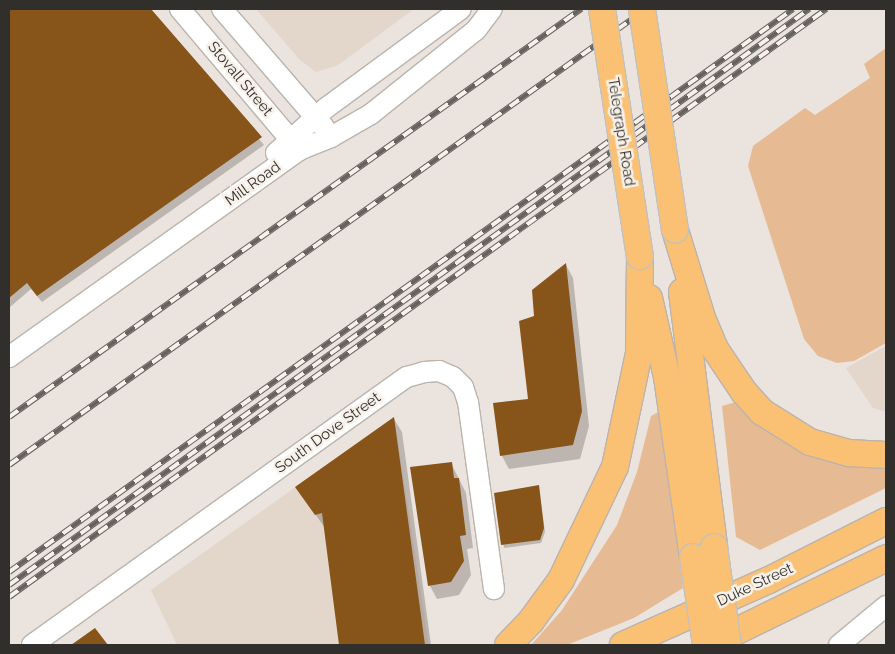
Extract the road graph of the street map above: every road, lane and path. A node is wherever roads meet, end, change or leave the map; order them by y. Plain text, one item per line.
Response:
1 (180, 9) edge
2 (222, 9) edge
3 (461, 9) edge
4 (492, 9) edge
5 (602, 9) edge
6 (642, 9) edge
7 (316, 117) junction
8 (331, 137) junction
9 (296, 145) junction
10 (675, 230) junction
11 (640, 256) junction
12 (9, 342) edge
13 (9, 357) edge
14 (886, 455) edge
15 (886, 521) edge
16 (704, 552) junction
17 (886, 558) edge
18 (494, 590) dead end
19 (886, 606) edge
20 (32, 645) edge
21 (508, 645) edge
22 (623, 645) edge
23 (707, 645) edge
24 (728, 645) edge
25 (839, 645) edge

1 - 9 street, Stovall Street
2 - 7 street
3 - 7 street, Mill Road
4 - 8 street, Mill Road
5 - 11 main road, Telegraph Road, bridge
6 - 10 main road, bridge
7 - 8 street
7 - 9 street, Mill Road
8 - 9 street, Mill Road
9 - 12 street, Mill Road
9 - 13 street, Mill Road
10 - 14 main road
10 - 16 main road
11 - 16 main road
11 - 21 main road
15 - 22 main road, Duke Street
16 - 23 main road, bridge
16 - 24 main road, bridge
17 - 23 main road
18 - 20 street, South Dove Street
19 - 25 street

